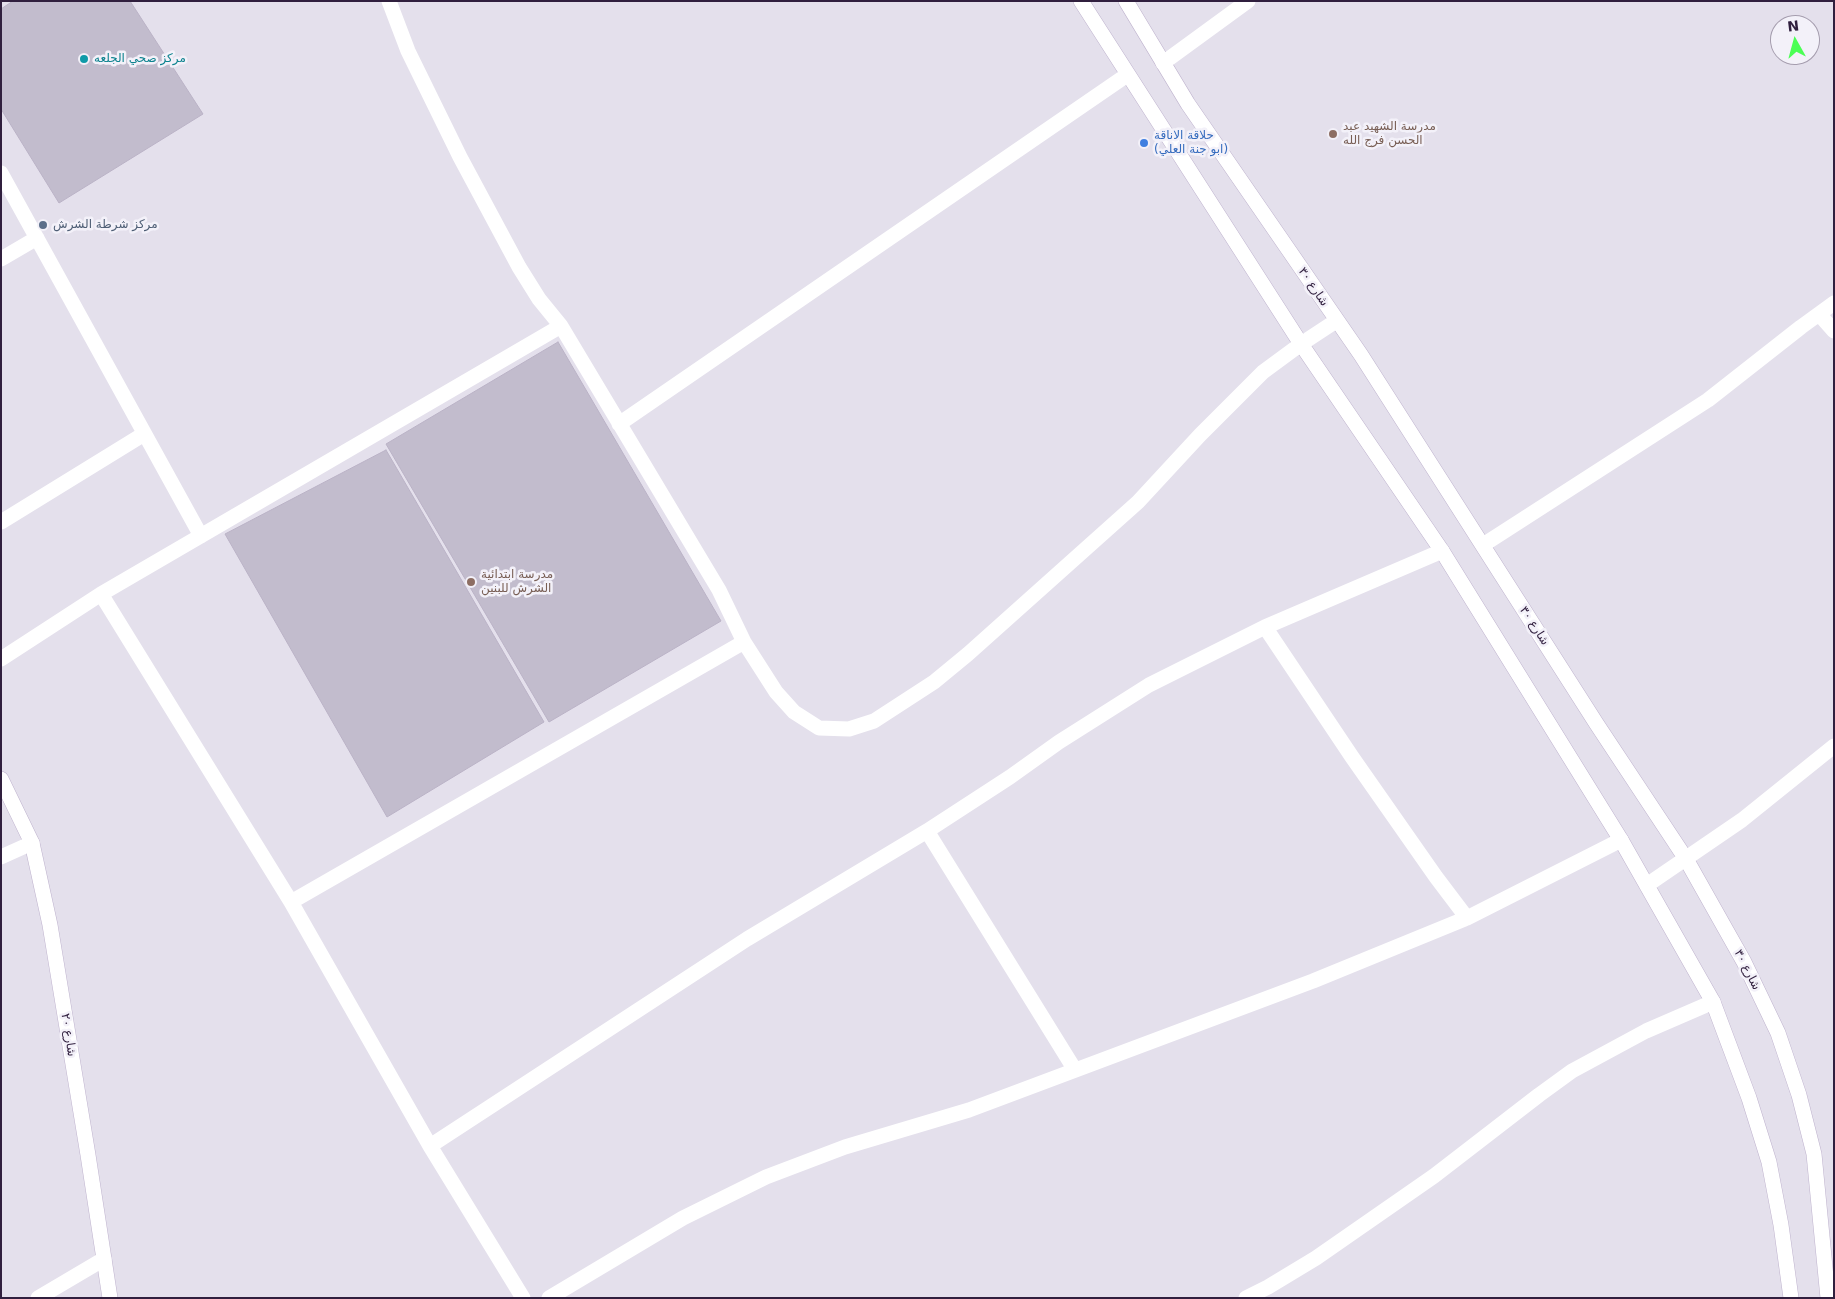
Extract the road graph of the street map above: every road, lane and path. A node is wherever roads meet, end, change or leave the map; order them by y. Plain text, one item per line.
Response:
1 (389, 1) edge
2 (1081, 1) edge
3 (1126, 1) edge
4 (1248, 1) edge
5 (1163, 63) junction
6 (1127, 75) junction
7 (1, 173) edge
8 (37, 238) junction
9 (1, 259) edge
10 (1834, 303) edge
11 (1819, 314) junction
12 (1336, 321) junction
13 (561, 326) junction
14 (1834, 331) edge
15 (1301, 344) junction
16 (619, 424) junction
17 (144, 434) junction
18 (1, 522) edge
19 (200, 536) junction
20 (1483, 545) junction
21 (1442, 551) junction
22 (101, 594) junction
23 (1265, 627) junction
24 (744, 642) junction
25 (1, 659) edge
26 (1834, 746) edge
27 (1, 780) edge
28 (927, 831) junction
29 (1621, 840) junction
30 (32, 843) junction
31 (1, 857) edge
32 (1686, 859) junction
33 (1647, 885) junction
34 (291, 902) junction
35 (1466, 918) junction
36 (1713, 1002) junction
37 (1075, 1070) junction
38 (430, 1146) junction
39 (104, 1259) junction
40 (38, 1298) edge
41 (110, 1298) edge
42 (523, 1298) edge
43 (549, 1298) edge
44 (1246, 1298) edge
45 (1791, 1298) edge
46 (1828, 1298) edge

1 - 13 street
2 - 6 street
3 - 5 street, شارع ٣٠
4 - 5 street
5 - 12 street, شارع ٣٠
6 - 15 street
6 - 16 street
7 - 8 street
8 - 9 street
8 - 17 street
10 - 11 street
11 - 14 street
11 - 20 street
12 - 15 street
12 - 20 street, شارع ٣٠
13 - 16 street
13 - 19 street
15 - 21 street
15 - 24 street
16 - 24 street
17 - 18 street
17 - 19 street
19 - 22 street
20 - 32 street, شارع ٣٠
21 - 23 street
21 - 29 street
22 - 25 street
22 - 34 street
23 - 28 street
23 - 35 street
24 - 34 street
26 - 32 street
27 - 30 street, شارع ٢٠
28 - 37 street
28 - 38 street
29 - 33 street
29 - 35 street
30 - 31 street
30 - 39 street, شارع ٢٠
32 - 33 street
32 - 46 street, شارع ٣٠
33 - 36 street
34 - 38 street
35 - 37 street
36 - 44 street
36 - 45 street
37 - 43 street
38 - 42 street
39 - 40 street
39 - 41 street, شارع ٢٠

